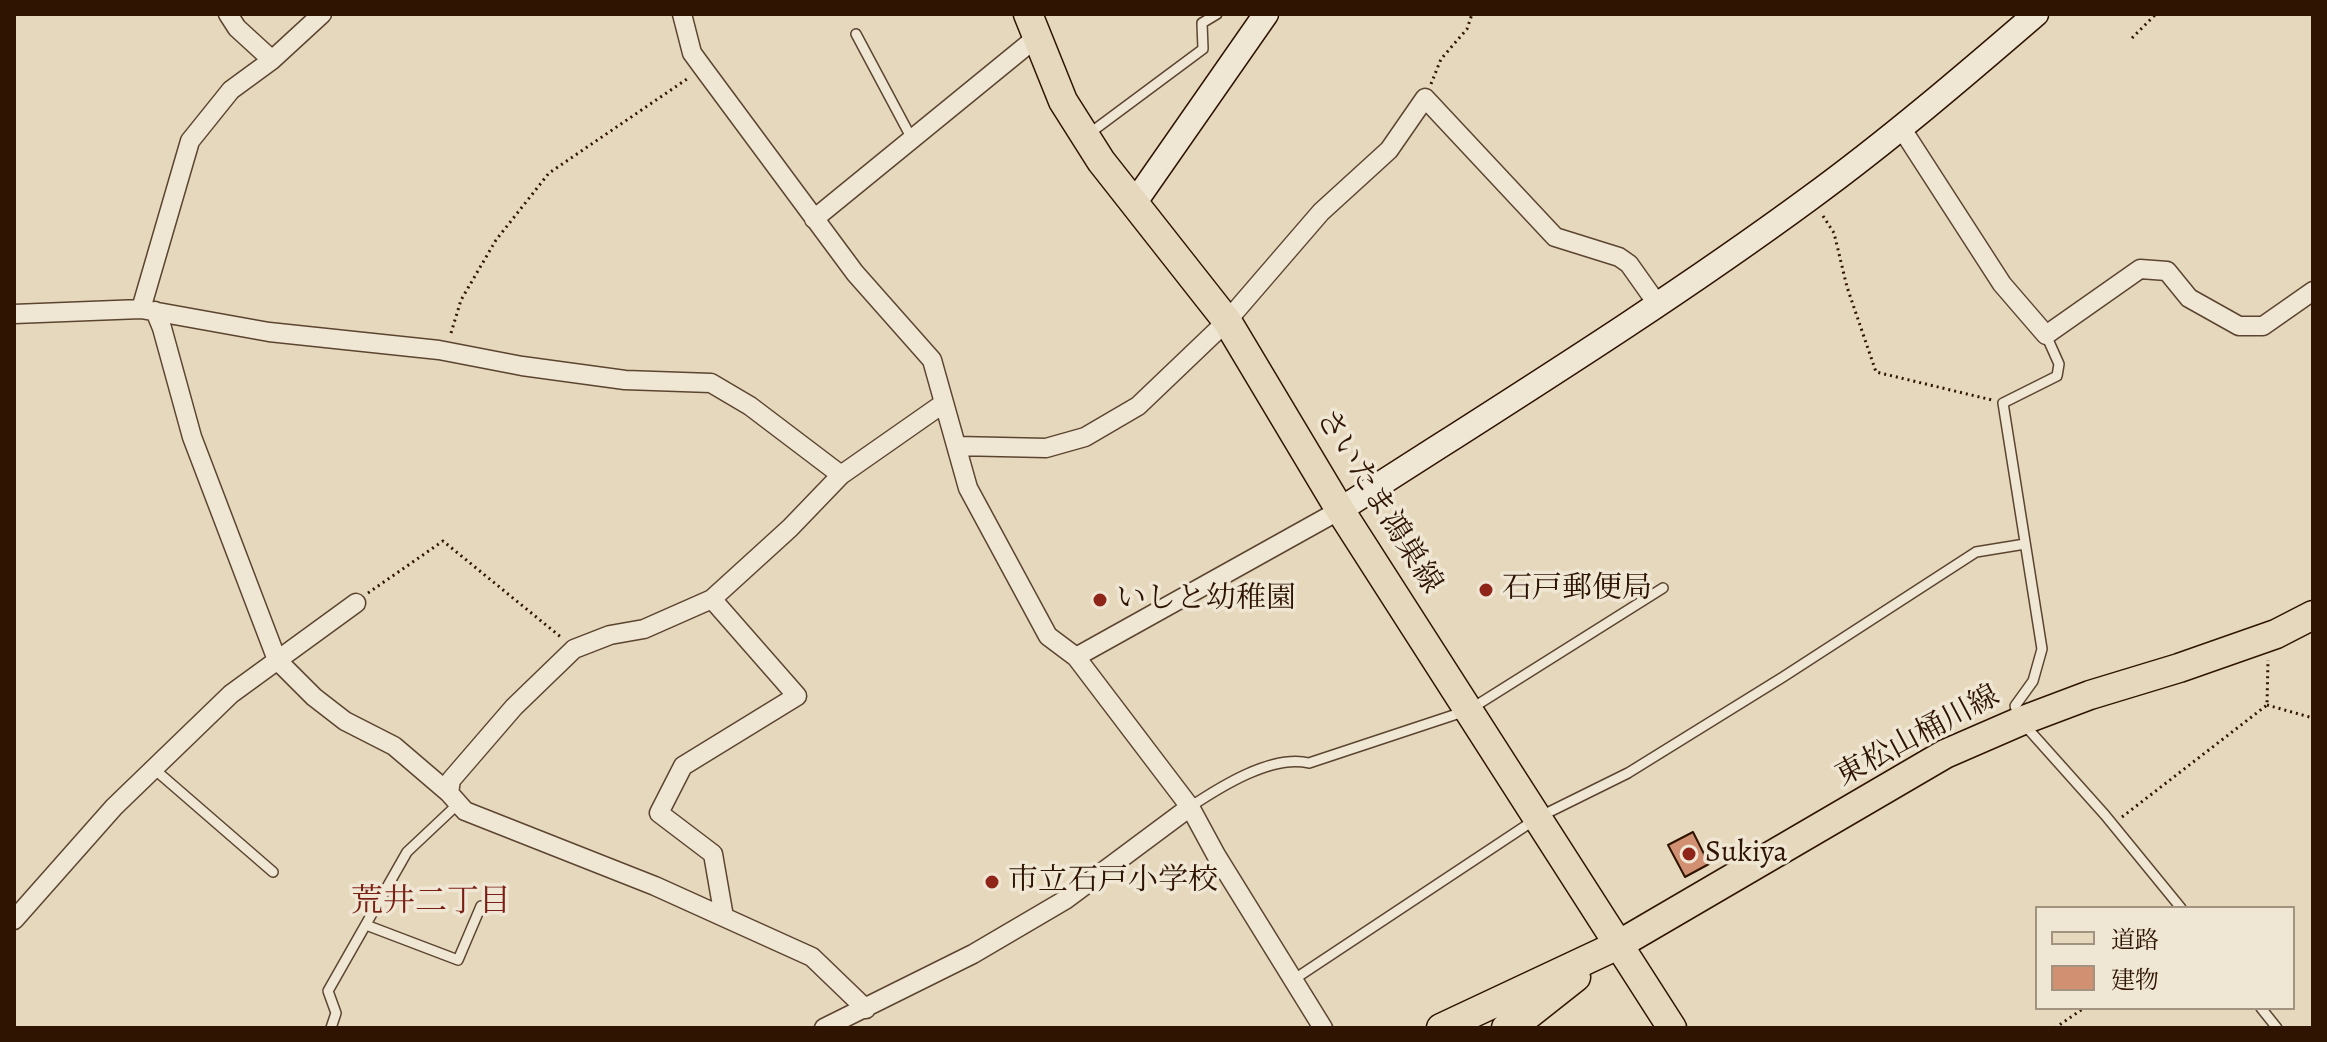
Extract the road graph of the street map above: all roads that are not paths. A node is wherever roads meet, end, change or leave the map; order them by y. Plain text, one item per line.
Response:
1 (228, 14) edge
2 (322, 14) edge
3 (682, 14) edge
4 (1217, 14) edge
5 (1266, 14) edge
6 (2036, 14) edge
7 (1032, 25) edge
8 (856, 34) dead end
9 (272, 60) junction
10 (1900, 126) junction
11 (1094, 130) dead end
12 (912, 139) junction
13 (1135, 202) junction
14 (814, 219) junction
15 (2313, 291) edge
16 (1658, 305) junction
17 (148, 310) junction
18 (14, 314) edge
19 (1227, 321) junction
20 (2046, 335) junction
21 (944, 403) junction
22 (957, 446) junction
23 (841, 475) junction
24 (1340, 510) junction
25 (2025, 544) junction
26 (1663, 588) dead end
27 (712, 599) junction
28 (356, 603) road end
29 (2313, 615) edge
30 (1076, 657) junction
31 (277, 660) junction
32 (1469, 710) junction
33 (2021, 721) junction
34 (153, 768) junction
35 (454, 798) junction
36 (1190, 807) junction
37 (1539, 817) junction
38 (273, 872) dead end
39 (481, 906) dead end
40 (2179, 906) edge
41 (724, 917) junction
42 (14, 920) edge
43 (366, 925) junction
44 (1618, 945) junction
45 (1292, 980) junction
46 (866, 1009) junction
47 (2263, 1010) edge
48 (331, 1028) edge
49 (824, 1028) edge
50 (1323, 1028) edge
51 (1441, 1028) edge
52 (1506, 1028) edge
53 (1672, 1028) edge
54 (2277, 1028) edge

1 - 9 street
2 - 9 street
3 - 14 street
4 - 11 lane
5 - 13 street
6 - 10 street
7 - 12 street
7 - 13 main road, さいたま鴻巣線
8 - 12 lane
9 - 17 street
10 - 16 street
10 - 20 street
12 - 14 street
13 - 19 main road, さいたま鴻巣線
14 - 21 street
15 - 20 street
16 - 19 street
16 - 24 street
17 - 18 street
17 - 23 street
17 - 31 street
19 - 22 street
19 - 24 main road, さいたま鴻巣線
20 - 25 lane
21 - 22 street
21 - 23 street
22 - 30 street
23 - 27 street
24 - 30 street
24 - 32 main road, さいたま鴻巣線
25 - 33 lane
25 - 37 lane
26 - 32 lane
27 - 35 street
27 - 41 street
28 - 31 street
29 - 33 main road, 東松山桶川線
30 - 36 street
31 - 34 street
31 - 35 street
32 - 36 lane
32 - 37 main road, さいたま鴻巣線
33 - 40 lane
33 - 44 main road, 東松山桶川線
34 - 38 lane
34 - 42 street
35 - 41 street
35 - 43 lane
36 - 45 street
36 - 46 street
37 - 44 main road, さいたま鴻巣線
37 - 45 lane
39 - 43 lane
41 - 46 street
43 - 48 lane
44 - 51 main road, 東松山桶川線
44 - 52 main road, 東松山桶川線
44 - 53 main road, さいたま鴻巣線
45 - 50 street
46 - 49 street
47 - 54 lane

